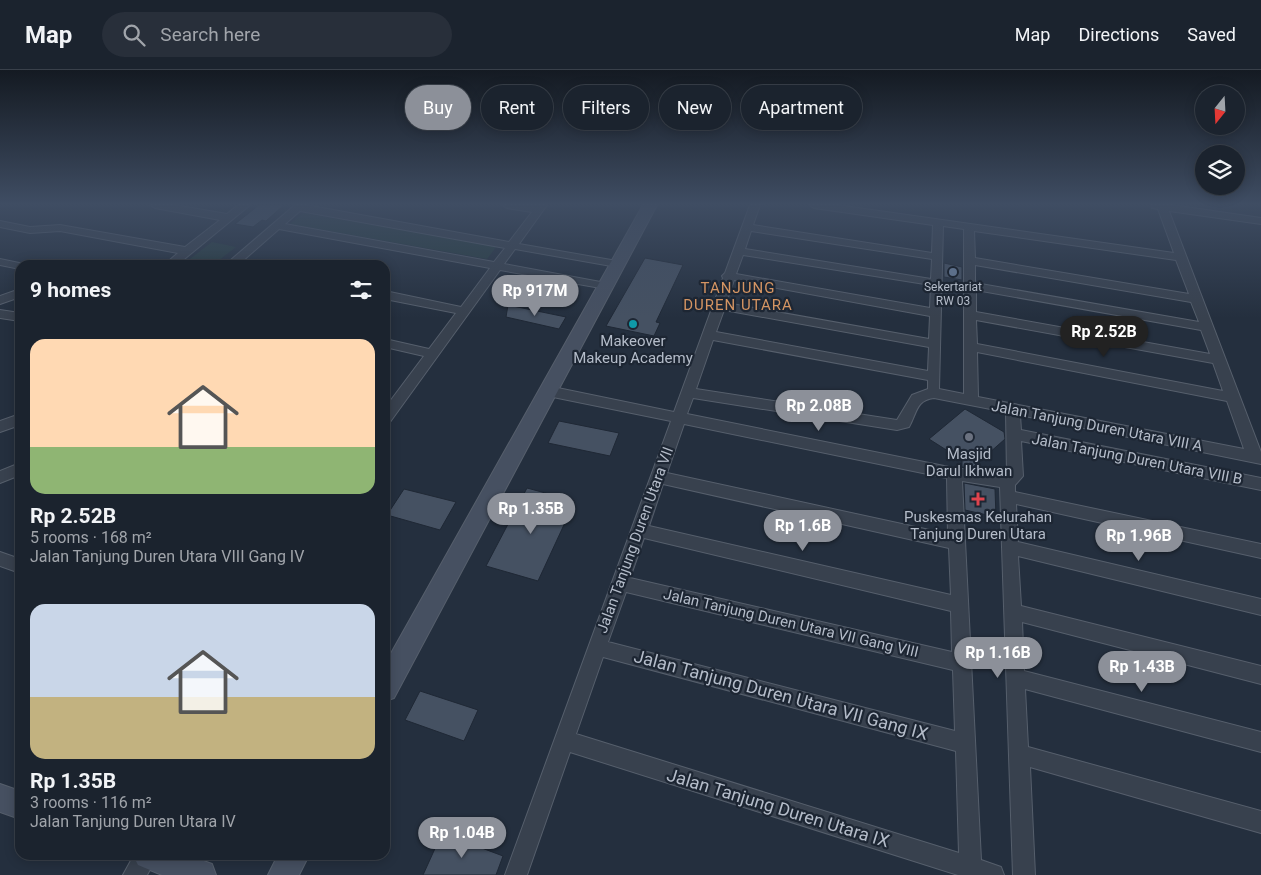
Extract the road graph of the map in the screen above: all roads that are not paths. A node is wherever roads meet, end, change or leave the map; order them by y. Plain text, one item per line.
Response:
1 (140, 243) edge
2 (198, 243) edge
3 (258, 243) edge
4 (368, 243) edge
5 (493, 243) edge
6 (515, 243) edge
7 (630, 243) edge
8 (741, 243) edge
9 (846, 243) edge
10 (937, 243) edge
11 (969, 243) edge
12 (1079, 243) edge
13 (1175, 243) edge
14 (512, 246) junction
15 (738, 250) junction
16 (187, 251) junction
17 (937, 257) junction
18 (1181, 257) junction
19 (176, 260) edge
20 (238, 260) edge
21 (970, 261) junction
22 (0, 262) edge
23 (618, 264) junction
24 (15, 265) edge
25 (497, 266) junction
26 (728, 276) junction
27 (937, 283) junction
28 (606, 286) junction
29 (970, 286) junction
30 (15, 295) edge
31 (390, 296) edge
32 (1196, 299) junction
33 (0, 300) edge
34 (718, 305) junction
35 (464, 311) junction
36 (936, 312) junction
37 (0, 314) edge
38 (970, 314) junction
39 (15, 316) edge
40 (1206, 327) junction
41 (708, 335) junction
42 (390, 344) edge
43 (935, 344) junction
44 (971, 347) junction
45 (432, 354) junction
46 (1218, 360) junction
47 (934, 377) junction
48 (548, 391) junction
49 (688, 392) junction
50 (934, 394) junction
51 (1232, 397) junction
52 (971, 401) junction
53 (390, 408) edge
54 (1013, 410) junction
55 (678, 418) junction
56 (15, 421) edge
57 (0, 426) edge
58 (1013, 434) junction
59 (1257, 458) edge
60 (15, 471) edge
61 (954, 474) junction
62 (0, 477) edge
63 (658, 477) junction
64 (1261, 484) edge
65 (1007, 489) junction
66 (639, 530) junction
67 (957, 543) junction
68 (1010, 547) junction
69 (1261, 551) edge
70 (0, 559) edge
71 (15, 564) edge
72 (620, 583) junction
73 (959, 605) junction
74 (1261, 607) edge
75 (1013, 612) junction
76 (597, 647) junction
77 (962, 663) junction
78 (1261, 675) edge
79 (390, 677) edge
80 (1015, 677) junction
81 (564, 740) junction
82 (1261, 742) edge
83 (965, 744) junction
84 (1018, 754) junction
85 (0, 798) edge
86 (15, 804) edge
87 (1261, 822) edge
88 (144, 860) edge
89 (161, 860) edge
90 (291, 860) edge
91 (970, 871) edge
92 (134, 875) edge
93 (201, 875) edge
94 (283, 875) edge
95 (516, 875) edge
96 (993, 875) edge
97 (1024, 875) edge

1 - 16 street
2 - 16 street
3 - 20 street
4 - 25 street
5 - 14 street
6 - 14 street
7 - 23 street
8 - 15 street, Jalan Tanjung Duren Utara VII
9 - 17 street
10 - 17 street
11 - 21 street
12 - 18 street
13 - 18 street
14 - 23 street
14 - 25 street
15 - 26 street, Jalan Tanjung Duren Utara VII
15 - 27 street
16 - 19 street
17 - 27 street
18 - 32 street
21 - 29 street
21 - 32 street
22 - 24 street
23 - 28 street
25 - 28 street
25 - 35 street
26 - 34 street, Jalan Tanjung Duren Utara VII
26 - 36 street
27 - 36 street
28 - 48 street
29 - 38 street
29 - 40 street
30 - 33 street
31 - 35 street
32 - 40 street
34 - 41 street, Jalan Tanjung Duren Utara VII
34 - 43 street
35 - 45 street
36 - 43 street
37 - 39 street
38 - 44 street
38 - 46 street
40 - 46 street
41 - 47 street
41 - 49 street, Jalan Tanjung Duren Utara VII
42 - 45 street
43 - 47 street
44 - 51 street
44 - 52 street
45 - 53 street
46 - 51 street
47 - 50 street
48 - 55 street
48 - 79 street
49 - 50 street
49 - 55 street, Jalan Tanjung Duren Utara VII
50 - 52 street, Jalan Tanjung Duren Utara VIII A
51 - 59 street
52 - 54 street, Jalan Tanjung Duren Utara VIII A
54 - 58 street
54 - 59 street, Jalan Tanjung Duren Utara VIII A
55 - 61 street
55 - 63 street, Jalan Tanjung Duren Utara VII
56 - 57 street
58 - 64 street, Jalan Tanjung Duren Utara VIII B
58 - 65 street
60 - 62 street
61 - 65 street
61 - 67 street
63 - 66 street, Jalan Tanjung Duren Utara VII
63 - 67 street
65 - 68 street
65 - 69 street
66 - 72 street, Jalan Tanjung Duren Utara VII
66 - 73 street
67 - 73 street
68 - 74 street
68 - 75 street
70 - 71 street
72 - 76 street, Jalan Tanjung Duren Utara VII
72 - 77 street, Jalan Tanjung Duren Utara VII Gang VIII
73 - 77 street
75 - 78 street
75 - 80 street
76 - 81 street, Jalan Tanjung Duren Utara VII
76 - 83 street, Jalan Tanjung Duren Utara VII Gang IX
77 - 83 street
80 - 82 street
80 - 84 street
81 - 91 street, Jalan Tanjung Duren Utara IX
81 - 95 street, Jalan Tanjung Duren Utara VII
83 - 91 street
84 - 87 street
84 - 97 street
85 - 86 street
88 - 92 street
89 - 93 street
90 - 94 street
91 - 96 street, Jalan Tanjung Duren Utara IX

